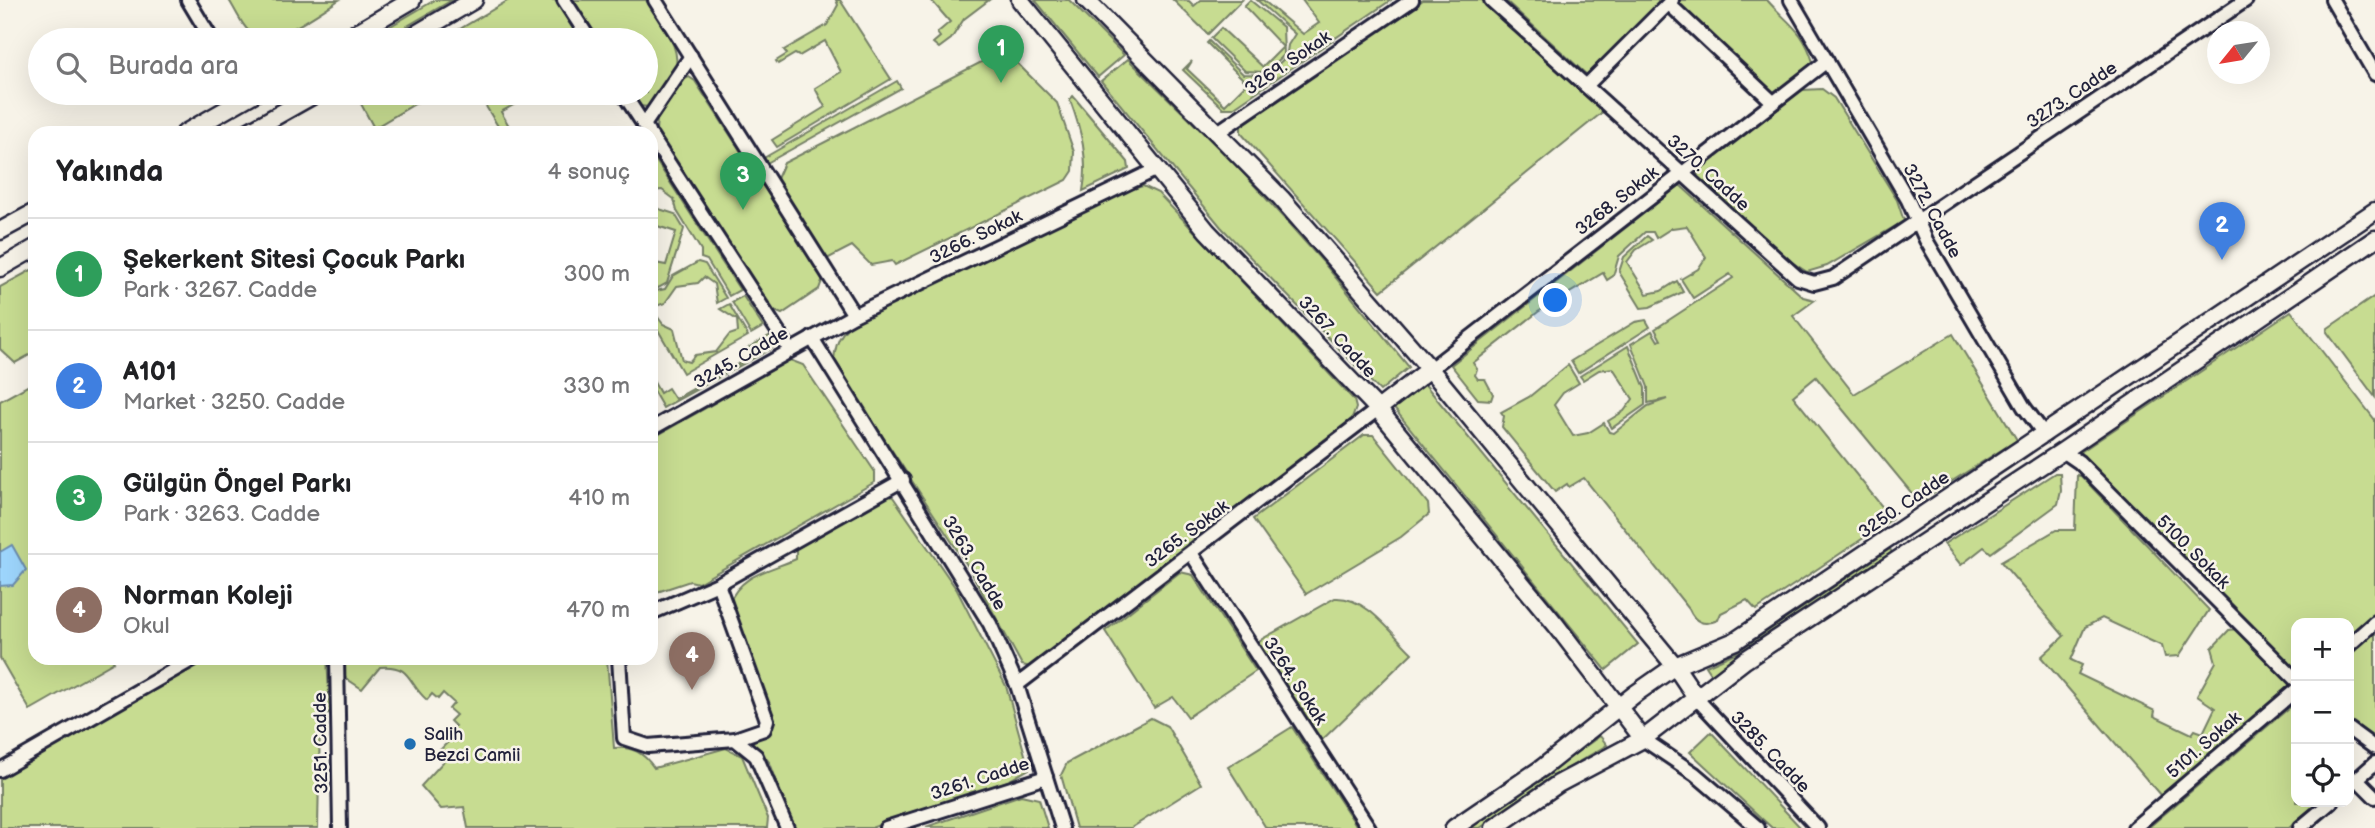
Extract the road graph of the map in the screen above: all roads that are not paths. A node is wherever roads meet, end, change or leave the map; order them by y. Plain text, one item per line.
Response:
1 (188, 0) edge
2 (412, 0) edge
3 (474, 0) edge
4 (564, 0) edge
5 (655, 0) edge
6 (1020, 0) edge
7 (1086, 0) edge
8 (1412, 0) edge
9 (1491, 0) edge
10 (2246, 0) edge
11 (2332, 0) edge
12 (1794, 1) edge
13 (1671, 2) edge
14 (205, 28) edge
15 (364, 28) edge
16 (426, 28) edge
17 (582, 28) edge
18 (691, 56) junction
19 (1827, 61) junction
20 (2375, 74) edge
21 (1586, 86) junction
22 (1773, 103) junction
23 (230, 105) edge
24 (296, 105) edge
25 (631, 105) edge
26 (195, 126) edge
27 (258, 126) edge
28 (645, 126) edge
29 (651, 126) edge
30 (1218, 132) junction
31 (658, 146) edge
32 (1157, 169) junction
33 (1682, 173) junction
34 (2375, 211) edge
35 (28, 216) edge
36 (1918, 220) junction
37 (0, 231) edge
38 (2375, 239) edge
39 (28, 252) edge
40 (0, 268) edge
41 (854, 315) junction
42 (812, 338) junction
43 (790, 350) junction
44 (1430, 369) junction
45 (1377, 409) junction
46 (658, 425) edge
47 (2045, 435) junction
48 (2063, 451) junction
49 (903, 480) junction
50 (1191, 553) junction
51 (718, 584) junction
52 (658, 610) edge
53 (2375, 622) edge
54 (2354, 641) edge
55 (183, 665) edge
56 (337, 665) edge
57 (619, 665) edge
58 (1675, 666) junction
59 (2291, 675) edge
60 (1017, 685) junction
61 (2291, 694) edge
62 (1698, 699) junction
63 (1618, 707) junction
64 (2354, 733) edge
65 (735, 739) junction
66 (1643, 739) junction
67 (2375, 748) edge
68 (2375, 763) edge
69 (0, 770) edge
70 (1045, 777) junction
71 (2354, 781) edge
72 (2354, 783) edge
73 (2375, 797) edge
74 (2325, 807) edge
75 (340, 828) edge
76 (787, 828) edge
77 (886, 828) edge
78 (1062, 828) edge
79 (1369, 828) edge
80 (1454, 828) edge
81 (1494, 828) edge
82 (1758, 828) edge
83 (1818, 828) edge
84 (2134, 828) edge
85 (2300, 828) edge

1 - 14 street
2 - 15 street
3 - 16 street
4 - 17 street
5 - 18 street
6 - 32 street, 3267. Cadde
7 - 30 street
8 - 30 street, 3269. Sokak
9 - 21 street, 3270. Cadde
10 - 36 street, 3273. Cadde
11 - 20 street
12 - 19 street, 3272. Cadde
13 - 21 street
13 - 22 street
18 - 29 street
18 - 41 street
19 - 22 street, 3268. Sokak
19 - 36 street, 3272. Cadde
21 - 33 street, 3270. Cadde
22 - 33 street, 3268. Sokak
23 - 26 street
24 - 27 street
25 - 28 street
30 - 44 street
31 - 43 street
32 - 41 street, 3266. Sokak
32 - 45 street, 3267. Cadde
33 - 36 street, 3270. Cadde
33 - 44 street, 3268. Sokak
34 - 47 street, 3250. Cadde
35 - 37 street
36 - 47 street, 3272. Cadde
38 - 48 street
39 - 40 street
41 - 42 street, 3266. Sokak
42 - 43 street, 3245. Cadde
42 - 49 street, 3263. Cadde
43 - 46 street, 3245. Cadde
44 - 45 street
44 - 58 street
45 - 50 street, 3265. Sokak
45 - 63 street, 3267. Cadde
47 - 48 street
47 - 58 street, 3250. Cadde
48 - 59 street, 5100. Sokak
48 - 62 street
49 - 51 street
49 - 60 street, 3263. Cadde
50 - 60 street, 3265. Sokak
50 - 79 street, 3264. Sokak
51 - 52 street
51 - 65 street
53 - 54 street
55 - 69 street
56 - 75 street, 3251. Cadde
57 - 65 street
58 - 62 street
58 - 63 street, 3250. Cadde
60 - 70 street, 3263. Cadde
61 - 84 street, 5101. Sokak
62 - 66 street
62 - 83 street, 3285. Cadde
63 - 66 street, 3267. Cadde
63 - 80 street, 3250. Cadde
64 - 67 street
65 - 76 street
66 - 81 street
66 - 82 street
68 - 71 street
70 - 77 street, 3261. Cadde
70 - 78 street, 3263. Cadde
72 - 73 street
74 - 85 street

